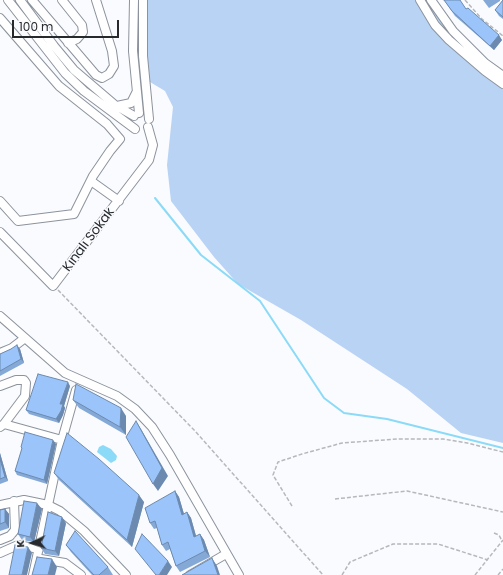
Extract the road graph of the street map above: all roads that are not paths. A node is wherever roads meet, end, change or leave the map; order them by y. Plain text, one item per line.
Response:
1 (8, 0) edge
2 (20, 0) edge
3 (32, 0) edge
4 (62, 0) edge
5 (96, 0) edge
6 (134, 0) edge
7 (143, 0) edge
8 (420, 0) edge
9 (431, 0) edge
10 (0, 18) edge
11 (68, 43) junction
12 (503, 76) edge
13 (503, 84) edge
14 (137, 92) junction
15 (117, 106) junction
16 (137, 114) junction
17 (149, 123) junction
18 (135, 129) junction
19 (91, 181) junction
20 (119, 201) junction
21 (0, 202) edge
22 (0, 232) edge
23 (0, 316) edge
24 (25, 338) junction
25 (0, 353) edge
26 (79, 380) junction
27 (0, 386) edge
28 (2, 426) edge
29 (62, 440) junction
30 (14, 501) junction
31 (0, 505) edge
32 (48, 505) junction
33 (0, 540) edge
34 (39, 549) junction
35 (0, 553) edge
36 (226, 554) junction
37 (37, 558) junction
38 (33, 575) edge
39 (81, 575) edge
40 (126, 575) edge
41 (190, 575) edge
42 (239, 575) edge

1 - 18 street
2 - 15 street
3 - 11 street
4 - 11 street
5 - 11 street
6 - 14 street
7 - 17 street, Kınalı Sokak
8 - 13 street
9 - 12 street
10 - 19 street
14 - 15 street
14 - 16 street
15 - 16 street
16 - 17 street
16 - 18 street
17 - 18 street
17 - 20 street, Kınalı Sokak
19 - 20 street
19 - 21 street
20 - 22 street, Kınalı Sokak
23 - 24 street
24 - 25 street
24 - 26 street
26 - 29 street
26 - 36 street
27 - 28 street
28 - 29 street
29 - 32 street
30 - 31 street
30 - 32 street
30 - 33 street
32 - 34 street
32 - 40 street
34 - 35 street
34 - 37 street
36 - 41 street
36 - 42 street
37 - 38 street
37 - 39 street

